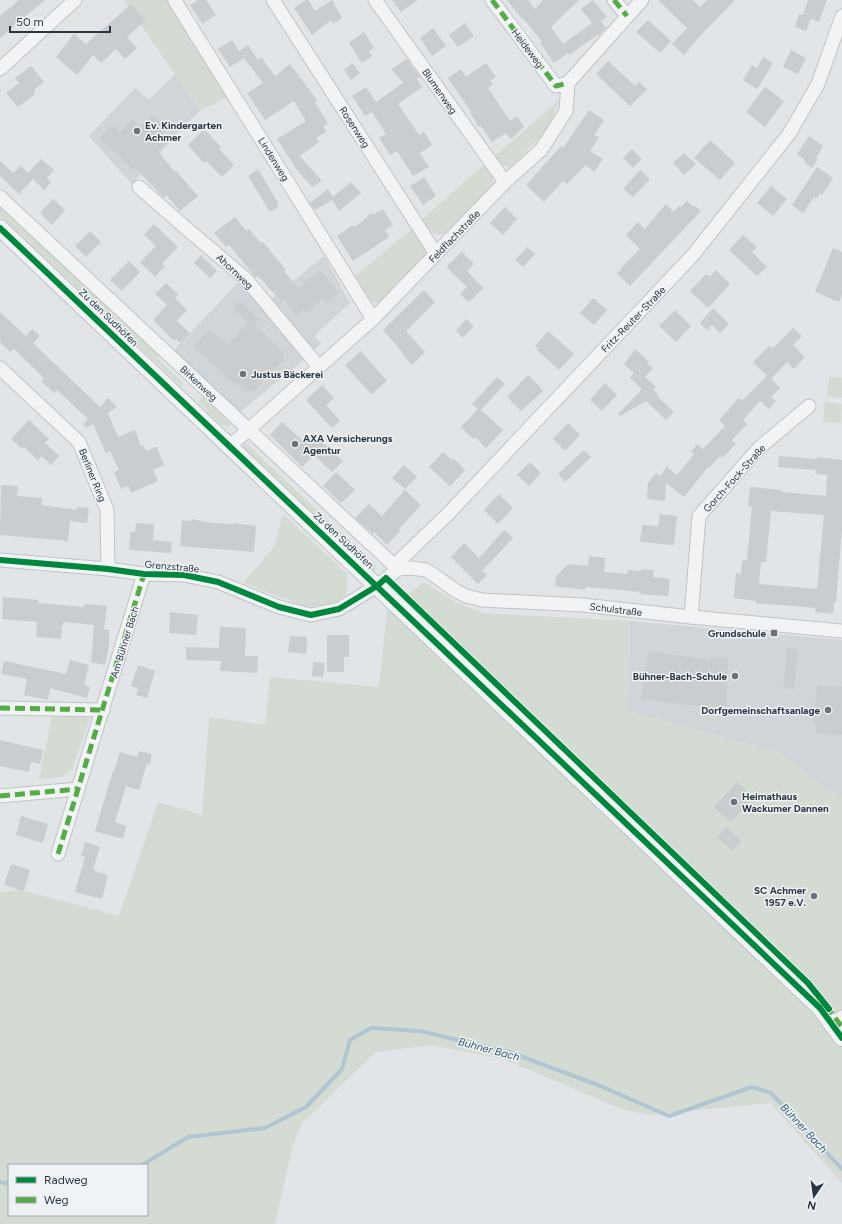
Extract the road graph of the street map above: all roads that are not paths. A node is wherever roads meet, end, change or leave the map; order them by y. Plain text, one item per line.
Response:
1 (75, 0) edge
2 (176, 0) edge
3 (273, 0) edge
4 (375, 0) edge
5 (492, 0) edge
6 (614, 0) edge
7 (642, 0) edge
8 (627, 16) junction
9 (842, 16) edge
10 (0, 69) edge
11 (568, 83) junction
12 (505, 182) junction
13 (139, 187) dead end
14 (0, 197) edge
15 (0, 228) edge
16 (436, 254) junction
17 (373, 319) junction
18 (319, 367) junction
19 (0, 368) edge
20 (809, 406) dead end
21 (248, 429) junction
22 (230, 446) junction
23 (0, 560) edge
24 (108, 569) junction
25 (398, 569) junction
26 (144, 574) junction
27 (377, 586) junction
28 (690, 617) junction
29 (842, 631) edge
30 (0, 708) edge
31 (103, 710) junction
32 (78, 789) junction
33 (0, 796) edge
34 (58, 854) dead end
35 (839, 1027) edge

1 - 10 street
2 - 17 street, Lindenweg
3 - 16 street, Rosenweg
4 - 12 street, Blumenweg
5 - 11 street, Heideweg
6 - 8 street
7 - 8 street
8 - 11 street
9 - 25 street, Fritz-Reuter-Straße
11 - 12 street, Feldflachstraße
12 - 16 street, Feldflachstraße
13 - 18 street, Ahornweg
14 - 21 street, Birkenweg
15 - 22 street, Zu den Südhöfen
16 - 17 street, Feldflachstraße
17 - 18 street, Feldflachstraße
18 - 21 street, Feldflachstraße
19 - 24 street, Berliner Ring
20 - 28 street, Gorch-Fock-Straße
21 - 22 street, Feldflachstraße
21 - 25 street, Birkenweg
22 - 27 street, Zu den Südhöfen
23 - 24 street, Grenzstraße
24 - 26 street, Grenzstraße
25 - 27 street, Fritz-Reuter-Straße
25 - 28 street, Schulstraße
26 - 27 street, Grenzstraße
26 - 31 street, Am Bühner Bach
27 - 35 street, Zu den Südhöfen
28 - 29 street, Schulstraße
30 - 31 street
31 - 32 street, Am Bühner Bach
32 - 33 street
32 - 34 street, Am Bühner Bach

